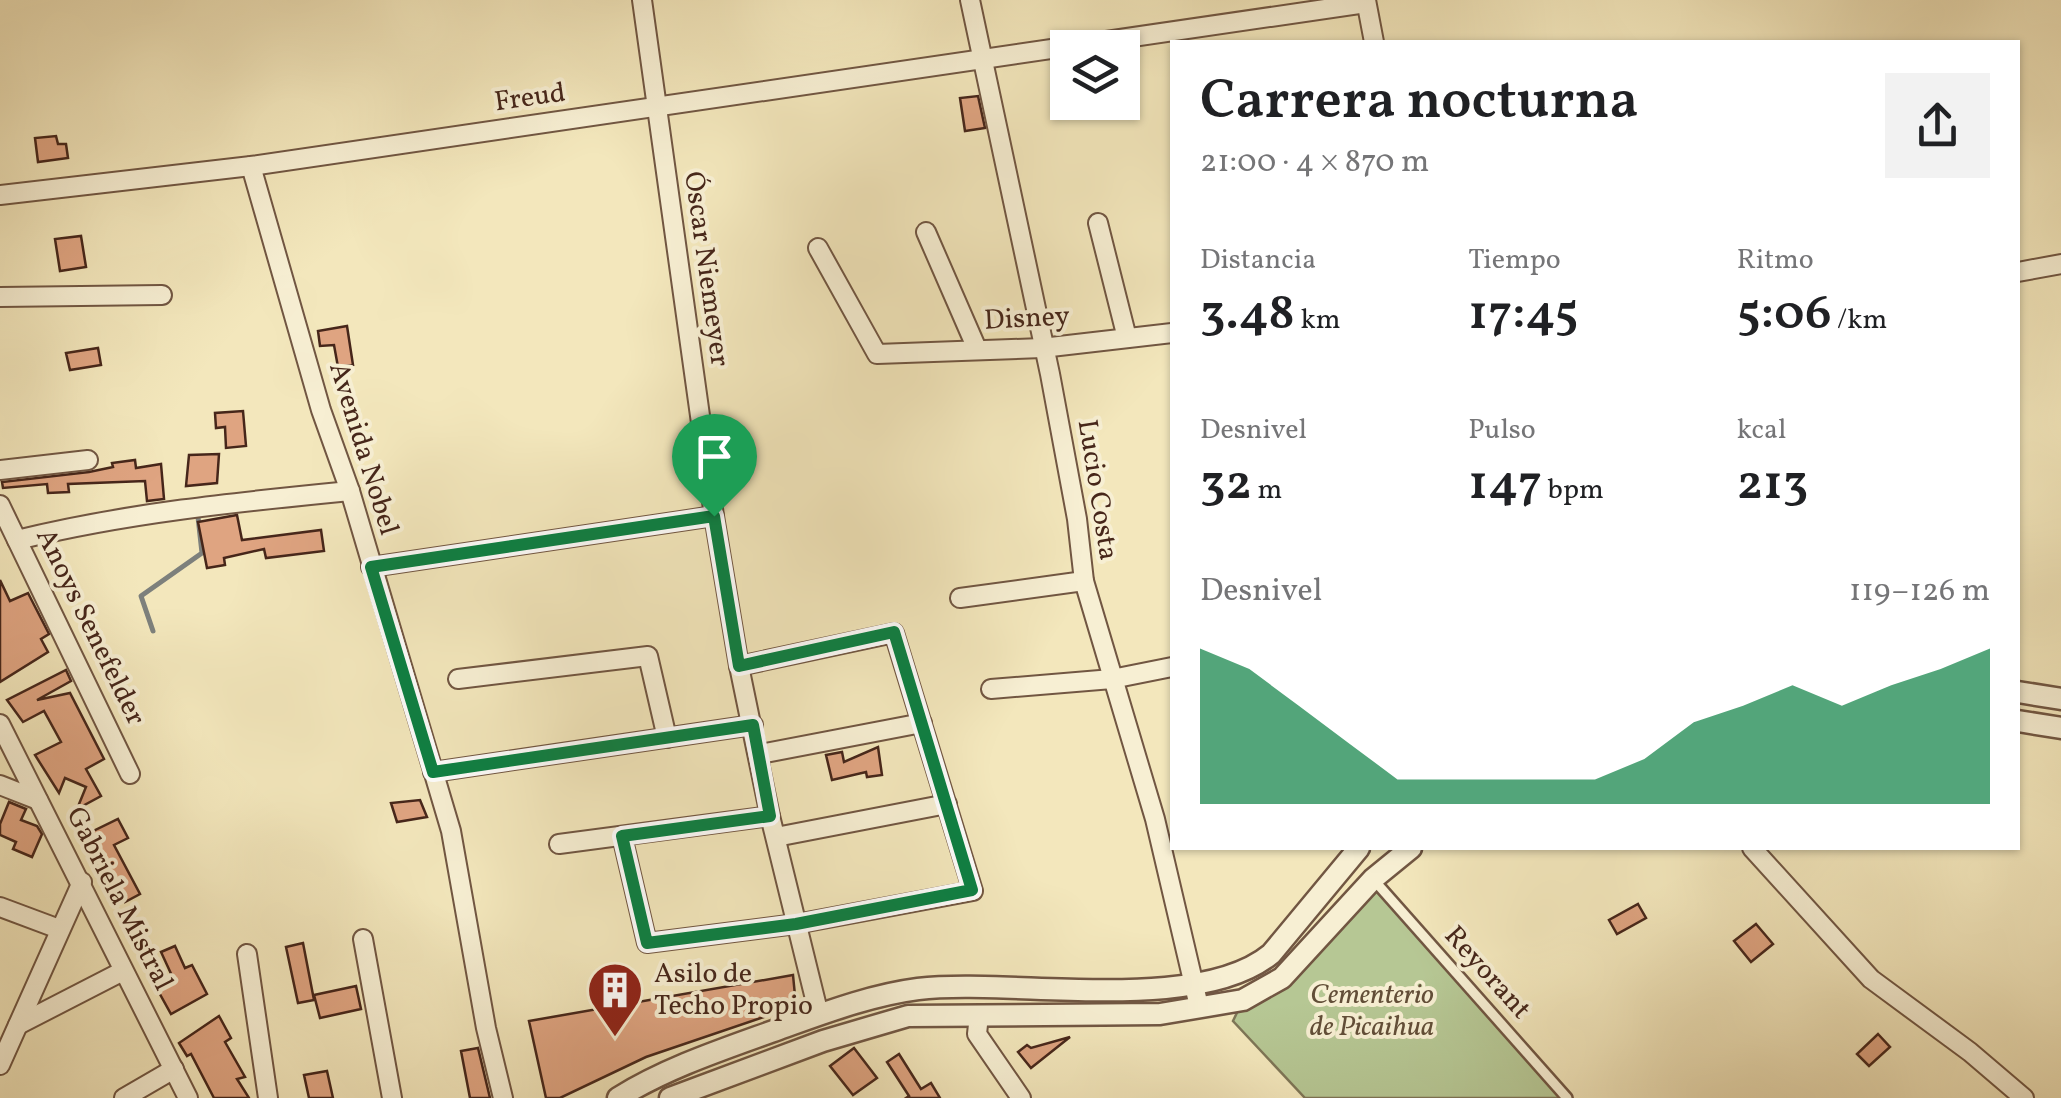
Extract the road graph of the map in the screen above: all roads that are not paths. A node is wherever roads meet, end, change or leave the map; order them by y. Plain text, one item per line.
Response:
1 (642, 0) edge
2 (970, 0) edge
3 (1369, 1) edge
4 (1374, 40) edge
5 (980, 60) junction
6 (656, 108) junction
7 (250, 166) junction
8 (0, 194) edge
9 (1098, 223) dead end
10 (926, 232) dead end
11 (818, 248) dead end
12 (2061, 264) edge
13 (2020, 272) edge
14 (162, 296) dead end
15 (0, 297) edge
16 (1170, 333) edge
17 (1127, 338) junction
18 (1042, 348) junction
19 (977, 349) junction
20 (88, 460) dead end
21 (0, 470) edge
22 (350, 491) junction
23 (0, 505) edge
24 (714, 516) junction
25 (18, 540) junction
26 (371, 567) junction
27 (1084, 581) junction
28 (960, 598) dead end
29 (739, 666) junction
30 (1170, 667) edge
31 (458, 679) dead end
32 (1112, 679) junction
33 (992, 689) dead end
34 (2020, 692) edge
35 (2061, 699) edge
36 (2020, 722) edge
37 (922, 723) junction
38 (0, 724) edge
39 (753, 725) junction
40 (2061, 728) edge
41 (667, 738) junction
42 (760, 754) junction
43 (433, 772) junction
44 (130, 774) dead end
45 (0, 785) edge
46 (38, 800) junction
47 (946, 804) junction
48 (770, 816) junction
49 (1164, 817) edge
50 (622, 836) junction
51 (776, 837) junction
52 (559, 844) dead end
53 (1357, 850) edge
54 (1408, 850) edge
55 (1754, 850) edge
56 (1373, 879) junction
57 (82, 882) junction
58 (0, 906) edge
59 (796, 924) junction
60 (59, 930) junction
61 (363, 939) dead end
62 (247, 954) dead end
63 (123, 971) junction
64 (1194, 982) junction
65 (1198, 1008) junction
66 (819, 1015) junction
67 (978, 1015) junction
68 (10, 1031) edge
69 (0, 1065) edge
70 (174, 1069) junction
71 (124, 1098) edge
72 (188, 1098) edge
73 (268, 1098) edge
74 (392, 1098) edge
75 (503, 1098) edge
76 (618, 1098) edge
77 (670, 1098) edge
78 (1022, 1098) edge
79 (1566, 1098) edge
80 (2024, 1098) edge

1 - 6 street, Óscar Niemeyer
2 - 5 street, Lucio Costa
3 - 4 street
3 - 5 street, Freud
5 - 6 street, Freud
5 - 18 street, Lucio Costa
6 - 7 street, Freud
6 - 24 street, Óscar Niemeyer
7 - 8 street, Freud
7 - 22 street, Avenida Nobel
9 - 17 street
10 - 19 street
11 - 19 street, Disney
12 - 13 street
14 - 15 street
16 - 17 street, Disney
17 - 18 street, Disney
18 - 19 street, Disney
18 - 27 street, Lucio Costa
20 - 21 street
22 - 25 street
22 - 26 street, Avenida Nobel
23 - 25 street, Anoys Senefelder
24 - 26 street
24 - 29 street, Óscar Niemeyer
25 - 44 street, Anoys Senefelder
26 - 43 street, Avenida Nobel
27 - 28 street
27 - 32 street, Lucio Costa
29 - 37 street
29 - 39 street, Óscar Niemeyer
30 - 32 street
31 - 41 street
32 - 33 street
32 - 49 street, Lucio Costa
34 - 35 street
36 - 40 street
37 - 42 street
37 - 47 street
38 - 46 street, Gabriela Mistral
39 - 41 street
39 - 42 street, Óscar Niemeyer
41 - 43 street
42 - 48 street, Óscar Niemeyer
43 - 75 street, Avenida Nobel
45 - 46 street
46 - 57 street, Gabriela Mistral
47 - 51 street
47 - 59 street
48 - 50 street
48 - 51 street, Óscar Niemeyer
49 - 64 street, Lucio Costa
50 - 52 street
50 - 59 street
51 - 59 street, Óscar Niemeyer
53 - 64 street
54 - 56 street
55 - 80 street
56 - 65 street
56 - 79 lane, Reyorant
57 - 60 street
57 - 63 street, Gabriela Mistral
58 - 60 street
59 - 66 street, Óscar Niemeyer
60 - 68 street
61 - 74 street
62 - 73 street
63 - 68 street
63 - 70 street, Gabriela Mistral
64 - 65 street, Lucio Costa
64 - 66 street
65 - 67 street
66 - 76 street
67 - 77 street
67 - 78 street
68 - 69 street
70 - 71 street
70 - 72 street, Gabriela Mistral

